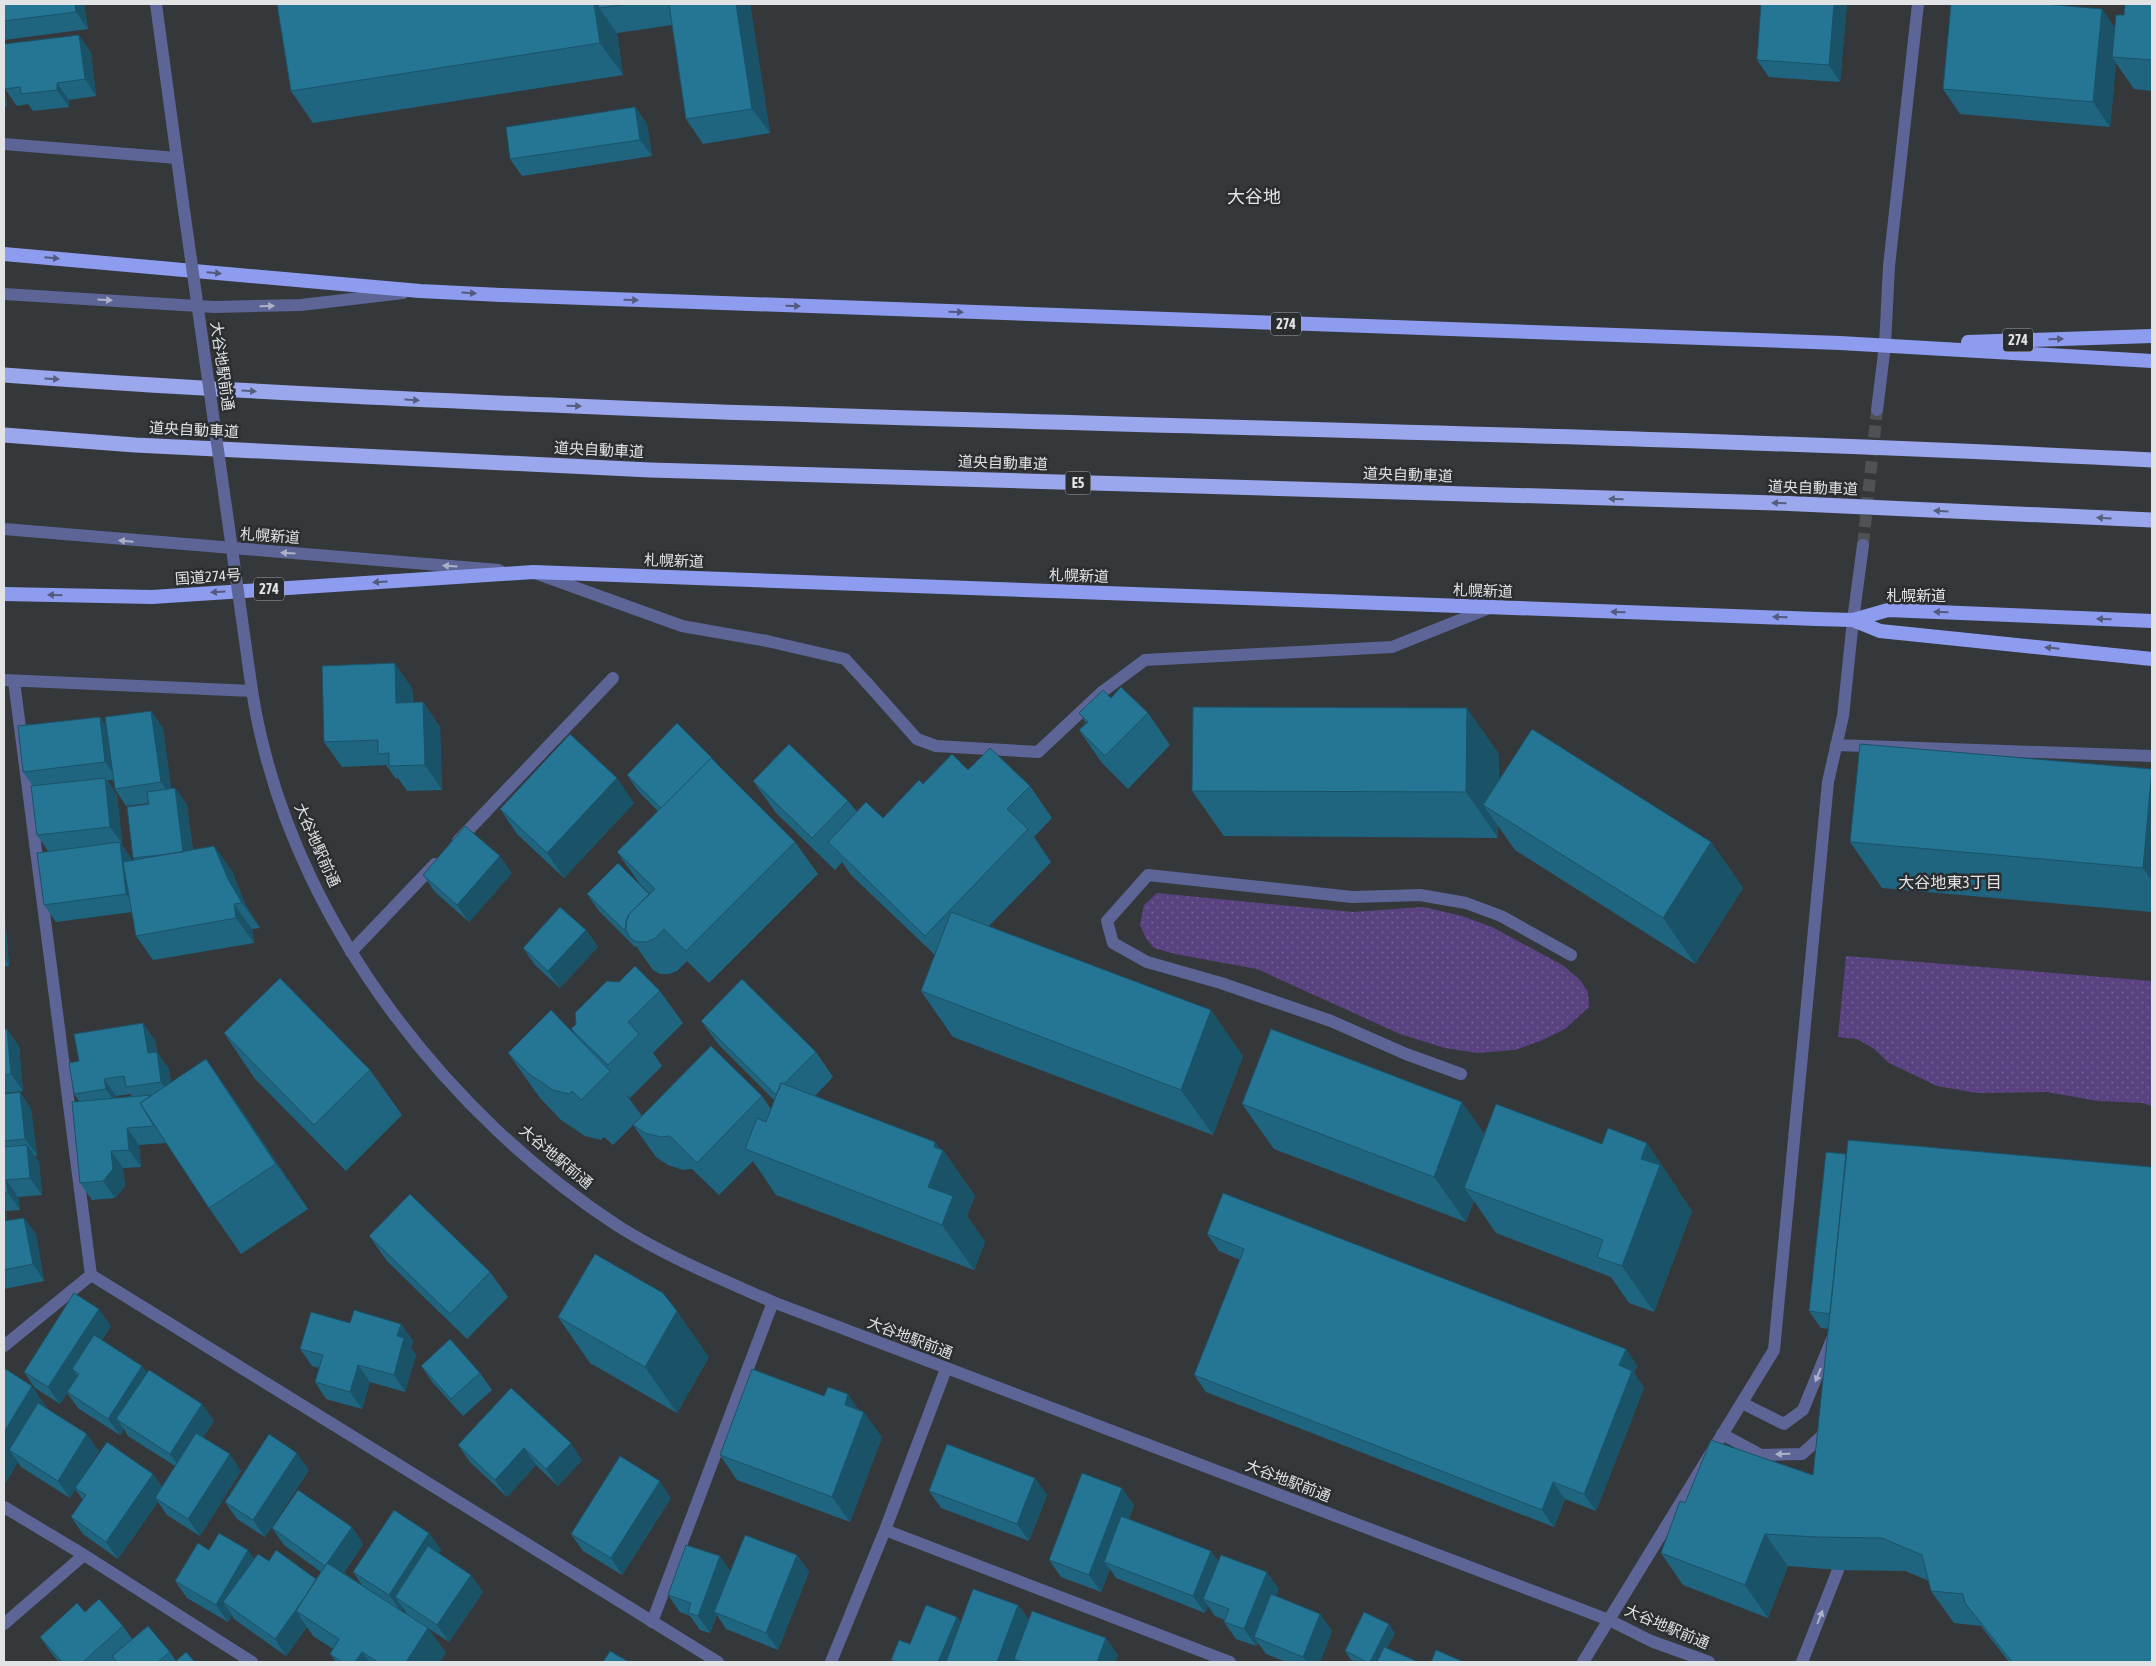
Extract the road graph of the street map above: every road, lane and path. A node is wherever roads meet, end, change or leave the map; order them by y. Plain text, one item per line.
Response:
1 (156, 4) edge
2 (1918, 4) edge
3 (4, 144) edge
4 (176, 158) junction
5 (4, 254) edge
6 (420, 291) junction
7 (4, 294) edge
8 (2152, 336) edge
9 (1885, 345) junction
10 (2152, 361) edge
11 (4, 375) edge
12 (1878, 410) tunnel mouth
13 (4, 434) edge
14 (2152, 460) edge
15 (2152, 520) edge
16 (4, 529) edge
17 (1863, 545) tunnel mouth
18 (533, 572) junction
19 (4, 594) edge
20 (1492, 607) junction
21 (1853, 620) junction
22 (2152, 621) edge
23 (2152, 659) edge
24 (613, 678) dead end
25 (9, 681) edge
26 (252, 691) junction
27 (1836, 745) junction
28 (2152, 756) edge
29 (351, 952) junction
30 (1571, 955) dead end
31 (1461, 1074) dead end
32 (91, 1275) junction
33 (773, 1302) junction
34 (4, 1346) edge
35 (1835, 1368) edge
36 (946, 1369) junction
37 (1742, 1403) junction
38 (1828, 1415) edge
39 (1722, 1434) junction
40 (4, 1507) edge
41 (885, 1530) junction
42 (84, 1555) junction
43 (1838, 1570) edge
44 (1609, 1620) junction
45 (652, 1622) junction
46 (4, 1624) edge
47 (252, 1662) edge
48 (718, 1662) edge
49 (831, 1662) edge
50 (1230, 1662) edge
51 (1583, 1662) edge
52 (1709, 1662) edge
53 (1802, 1662) edge

1 - 4 street, 大谷地駅前通
2 - 9 street
3 - 4 street
4 - 26 street, 大谷地駅前通, bridge
5 -> 6 highway, 274
7 -> 6 street
6 -> 9 highway, 274
9 -> 8 highway, 274
9 - 10 highway, 274
9 - 12 street
11 -> 14 highway
15 -> 13 highway, 道央自動車道 / E5
18 -> 16 street, 札幌新道
17 - 21 street
18 -> 19 highway, 国道274号 / 274
18 - 20 highway, 札幌新道 / 274
18 - 20 street
21 -> 20 highway, 札幌新道 / 274
22 -> 21 highway, 札幌新道 / 274
23 -> 21 highway
21 - 27 street
24 - 29 street
25 - 26 street
25 - 32 street
26 - 29 street, 大谷地駅前通
27 - 28 street
27 - 37 street
29 - 33 street, 大谷地駅前通
30 - 31 street
32 - 34 street
32 - 45 street
33 - 36 street, 大谷地駅前通
33 - 45 street
35 -> 37 street
36 - 41 street
36 - 44 street, 大谷地駅前通
37 - 39 street
38 -> 39 street
39 - 44 street
40 - 42 street
41 - 49 street
41 - 50 street
42 - 46 street
42 - 47 street
53 -> 43 street
44 - 51 street
44 - 52 street, 大谷地駅前通
45 - 48 street

